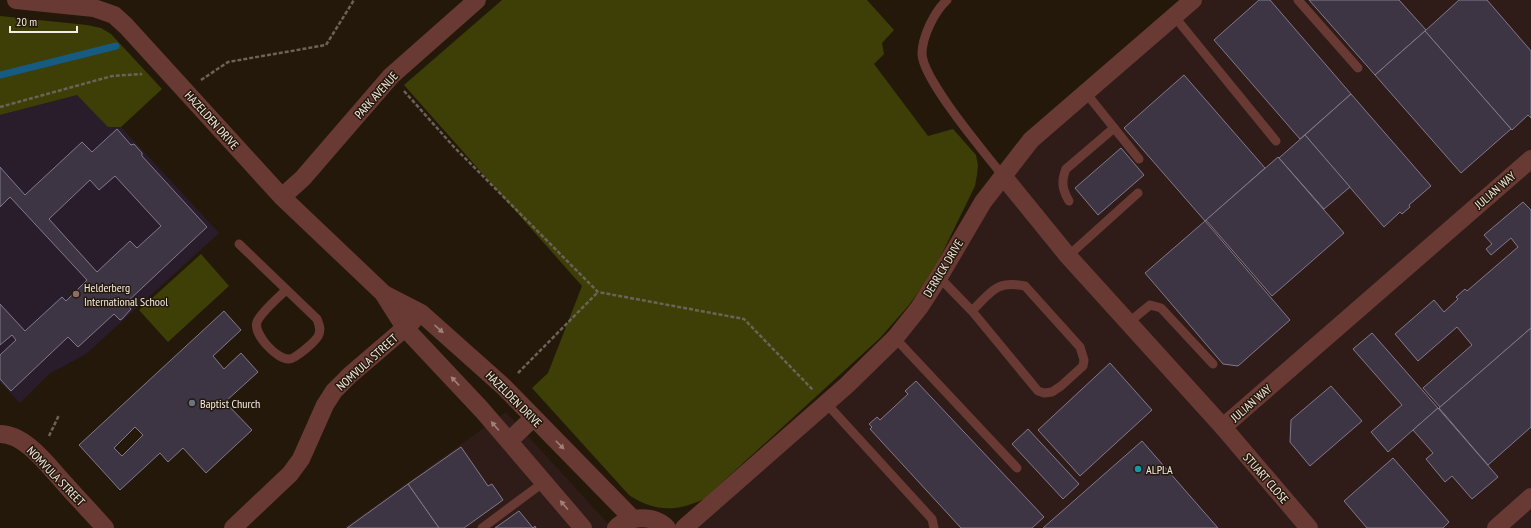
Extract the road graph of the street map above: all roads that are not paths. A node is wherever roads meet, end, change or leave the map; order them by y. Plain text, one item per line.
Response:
1 (16, 0) edge
2 (477, 0) edge
3 (947, 0) edge
4 (1193, 0) edge
5 (1298, 0) edge
6 (1174, 16) junction
7 (1358, 68) dead end
8 (1086, 93) junction
9 (1114, 128) junction
10 (1276, 141) dead end
11 (1139, 159) dead end
12 (1531, 159) edge
13 (1003, 176) junction
14 (1138, 193) dead end
15 (282, 197) junction
16 (1069, 201) dead end
17 (239, 244) dead end
18 (1068, 256) junction
19 (939, 276) junction
20 (286, 290) junction
21 (383, 293) junction
22 (972, 311) junction
23 (421, 314) junction
24 (1128, 323) junction
25 (405, 328) junction
26 (895, 338) junction
27 (1213, 364) dead end
28 (826, 403) junction
29 (533, 418) junction
30 (1222, 427) junction
31 (0, 434) edge
32 (509, 441) junction
33 (1017, 468) dead end
34 (544, 482) junction
35 (1531, 497) edge
36 (633, 519) junction
37 (105, 528) edge
38 (233, 528) edge
39 (482, 528) edge
40 (584, 528) edge
41 (616, 528) edge
42 (667, 528) edge
43 (684, 528) edge
44 (934, 528) edge
45 (1309, 528) edge
46 (1496, 528) edge

1 - 15 street, HAZELDEN DRIVE
2 - 15 street, PARK AVENUE
3 - 13 lane
4 - 6 street, DERRICK DRIVE
5 - 7 lane
6 - 8 street, DERRICK DRIVE
6 - 10 lane
8 - 9 lane
8 - 13 street, DERRICK DRIVE
9 - 11 lane
9 - 16 lane
12 - 30 street, JULIAN WAY
13 - 18 street, JULIAN WAY
13 - 19 street, DERRICK DRIVE
14 - 18 lane
15 - 21 street, HAZELDEN DRIVE
17 - 20 lane
18 - 24 street, JULIAN WAY
19 - 22 lane
19 - 26 street, DERRICK DRIVE
20 - 20 lane
21 - 23 street, HAZELDEN DRIVE
21 - 25 street, HAZELDEN DRIVE
22 - 22 lane
23 - 25 street, NOMVULA STREET
23 -> 29 street, HAZELDEN DRIVE
24 - 27 lane
24 - 30 street, JULIAN WAY
32 -> 25 street, HAZELDEN DRIVE
25 - 38 street, NOMVULA STREET
26 - 28 street, DERRICK DRIVE
26 - 33 lane
28 - 43 street, DERRICK DRIVE
28 - 44 lane
29 - 32 street
29 -> 36 street, HAZELDEN DRIVE
30 - 45 street, STUART CLOSE
31 - 37 street, NOMVULA STREET
32 - 34 street, HAZELDEN DRIVE
34 - 39 lane
40 -> 34 street, HAZELDEN DRIVE
35 - 46 street
36 - 41 street
36 - 42 street

